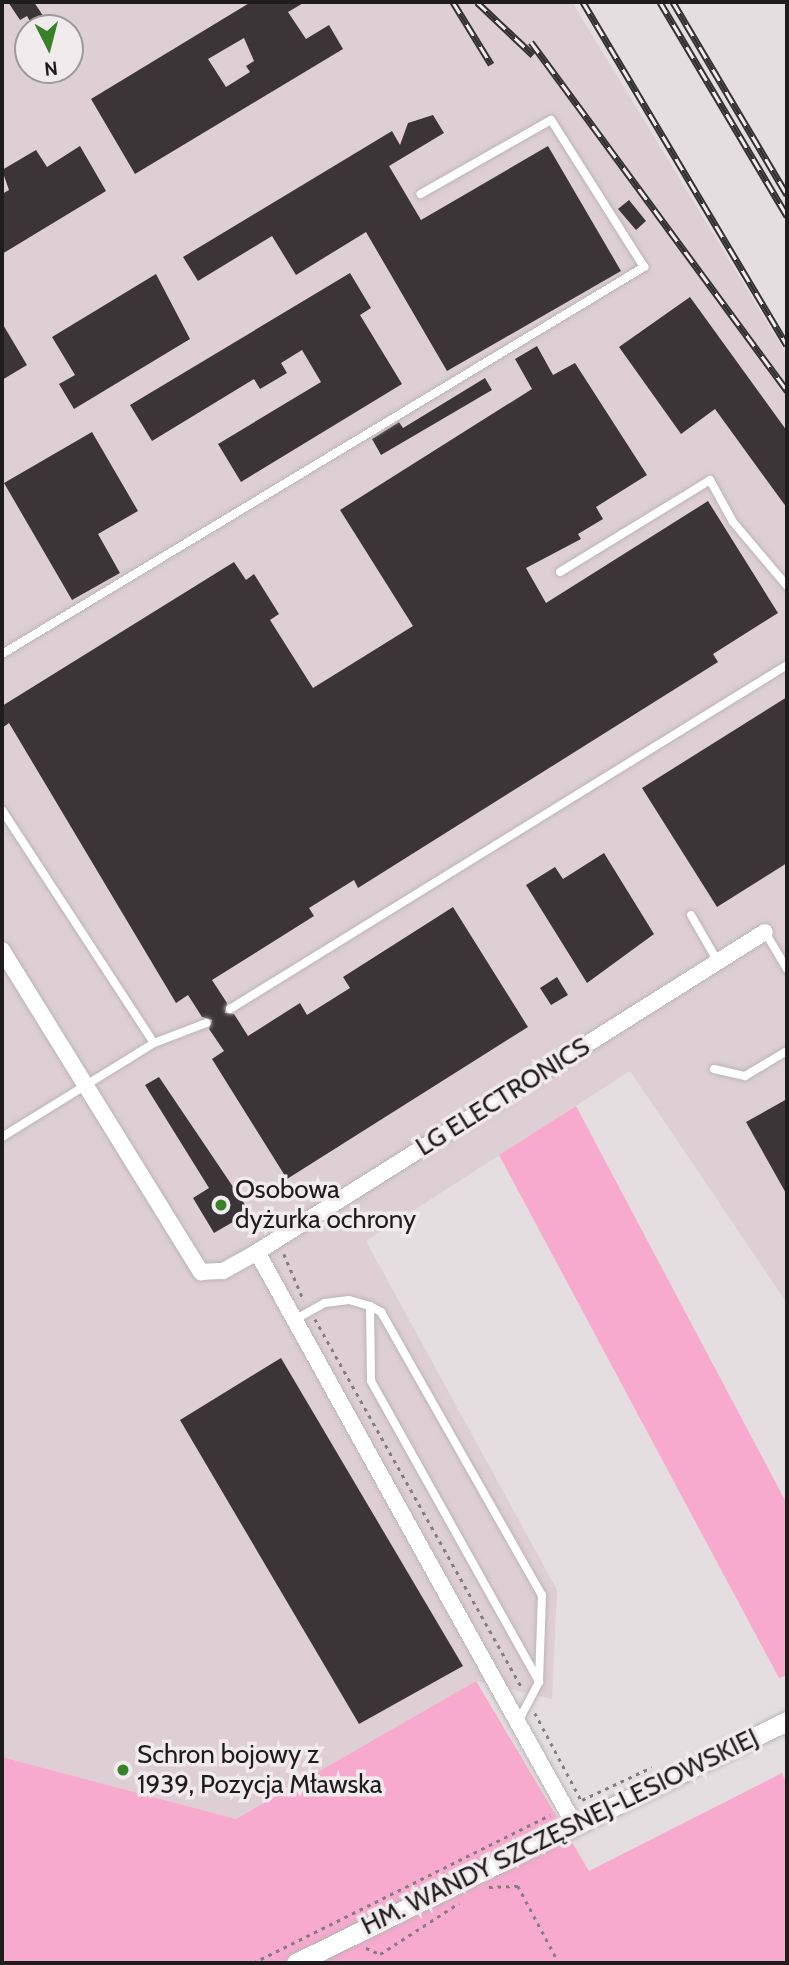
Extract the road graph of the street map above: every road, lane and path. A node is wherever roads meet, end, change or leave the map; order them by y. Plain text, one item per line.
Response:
1 (421, 194) dead end
2 (560, 572) dead end
3 (787, 586) edge
4 (2, 654) edge
5 (787, 665) edge
6 (2, 810) edge
7 (691, 915) dead end
8 (765, 932) joint
9 (2, 950) edge
10 (718, 962) junction
11 (787, 968) edge
12 (230, 1009) dead end
13 (206, 1023) dead end
14 (154, 1043) junction
15 (787, 1051) edge
16 (714, 1069) dead end
17 (85, 1084) junction
18 (2, 1137) edge
19 (289, 1246) dead end
20 (257, 1252) junction
21 (370, 1306) junction
22 (310, 1311) junction
23 (294, 1320) junction
24 (539, 1682) junction
25 (531, 1704) junction
26 (520, 1718) junction
27 (787, 1721) edge
28 (664, 1761) dead end
29 (580, 1800) junction
30 (569, 1816) junction
31 (486, 1887) dead end
32 (462, 1901) dead end
33 (359, 1931) junction
34 (253, 1963) edge
35 (296, 1963) edge
36 (559, 1963) edge

1 - 4 lane
2 - 3 lane
5 - 12 lane
6 - 14 lane
7 - 10 lane
8 - 10 street, LG ELECTRONICS
8 - 11 lane
9 - 17 street, LG ELECTRONICS
10 - 20 street, LG ELECTRONICS
13 - 14 lane
14 - 17 lane
15 - 16 lane
17 - 18 lane
17 - 20 street, LG ELECTRONICS
19 - 22 path
20 - 23 street
21 - 22 lane
21 - 24 lane
21 - 24 lane
22 - 23 lane
22 - 25 path
23 - 26 street
24 - 25 lane
25 - 26 lane
25 - 29 path
26 - 30 street
27 - 30 street, HM. WANDY SZCZĘSNEJ-LESIOWSKIEJ
28 - 29 path
29 - 30 path
30 - 33 street, HM. WANDY SZCZĘSNEJ-LESIOWSKIEJ
30 - 34 path
31 - 36 path
32 - 33 path
33 - 35 street, HM. WANDY SZCZĘSNEJ-LESIOWSKIEJ

